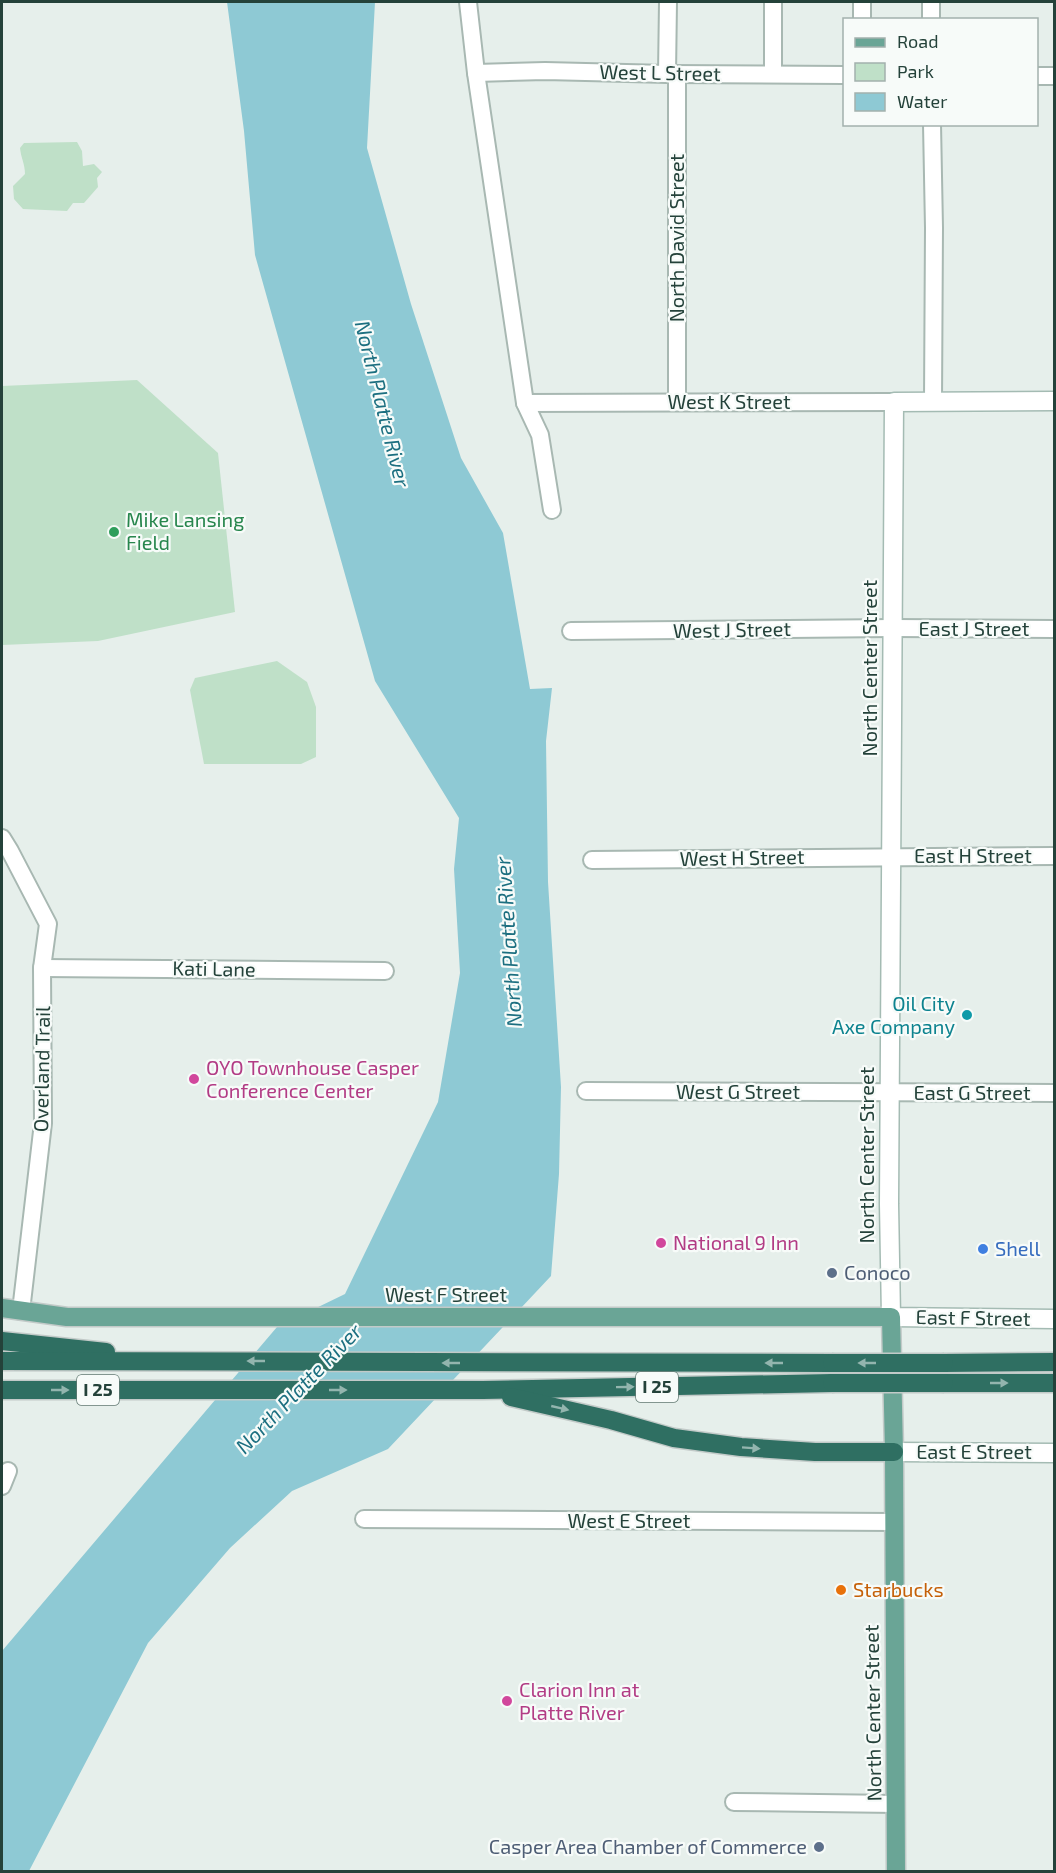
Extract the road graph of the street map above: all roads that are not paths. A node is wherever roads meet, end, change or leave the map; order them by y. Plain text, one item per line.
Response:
1 (468, 2) edge
2 (668, 2) edge
3 (773, 2) edge
4 (862, 2) edge
5 (931, 2) edge
6 (862, 18) edge
7 (931, 18) edge
8 (476, 73) junction
9 (672, 74) junction
10 (773, 74) junction
11 (843, 75) edge
12 (1038, 76) edge
13 (1054, 76) edge
14 (932, 126) edge
15 (1054, 401) edge
16 (677, 402) junction
17 (894, 402) junction
18 (933, 402) junction
19 (525, 403) junction
20 (552, 510) dead end
21 (892, 628) junction
22 (1054, 629) edge
23 (571, 631) dead end
24 (2, 838) edge
25 (891, 856) junction
26 (1054, 856) edge
27 (592, 860) dead end
28 (42, 968) junction
29 (385, 971) dead end
30 (586, 1091) dead end
31 (890, 1093) junction
32 (1054, 1093) edge
33 (2, 1308) edge
34 (21, 1311) junction
35 (891, 1317) junction
36 (1054, 1319) edge
37 (2, 1341) edge
38 (2, 1361) edge
39 (179, 1361) junction
40 (1054, 1362) edge
41 (1054, 1383) edge
42 (2, 1390) edge
43 (483, 1390) junction
44 (894, 1452) junction
45 (1054, 1453) edge
46 (8, 1471) dead end
47 (2, 1486) edge
48 (364, 1519) dead end
49 (893, 1522) junction
50 (734, 1802) dead end
51 (896, 1804) junction
52 (896, 1872) edge

1 - 8 street
2 - 9 street, North David Street
3 - 10 street
4 - 6 street
5 - 7 street
8 - 9 street, West L Street
8 - 19 street
9 - 10 street, West L Street
9 - 16 street, North David Street
10 - 11 street, West L Street
12 - 13 street
14 - 18 street
15 - 18 street, West K Street
16 - 17 street, West K Street
16 - 19 street, West K Street
17 - 18 street, West K Street
17 - 21 street, North Center Street
19 - 20 street
21 - 22 street, East J Street
21 - 23 street, West J Street
21 - 25 street, North Center Street
24 - 28 street, Overland Trail
25 - 26 street, East H Street
25 - 27 street, West H Street
25 - 31 street, North Center Street
28 - 29 street, Kati Lane
28 - 34 street, Overland Trail
30 - 31 street, West G Street
31 - 32 street, East G Street
31 - 35 street, North Center Street
33 - 34 main road, West F Street
34 - 35 main road, West F Street
35 - 36 street, East F Street
35 - 44 main road, North Center Street
37 - 39 highway
38 - 39 highway, I 25
40 -> 39 highway, I 25, bridge
43 -> 41 highway, I 25, bridge
42 -> 43 highway, I 25
43 -> 44 highway
44 - 45 street, East E Street
44 - 49 main road, North Center Street
46 - 47 street
48 - 49 street, West E Street
49 - 51 main road, North Center Street
50 - 51 street
51 - 52 main road, North Center Street

